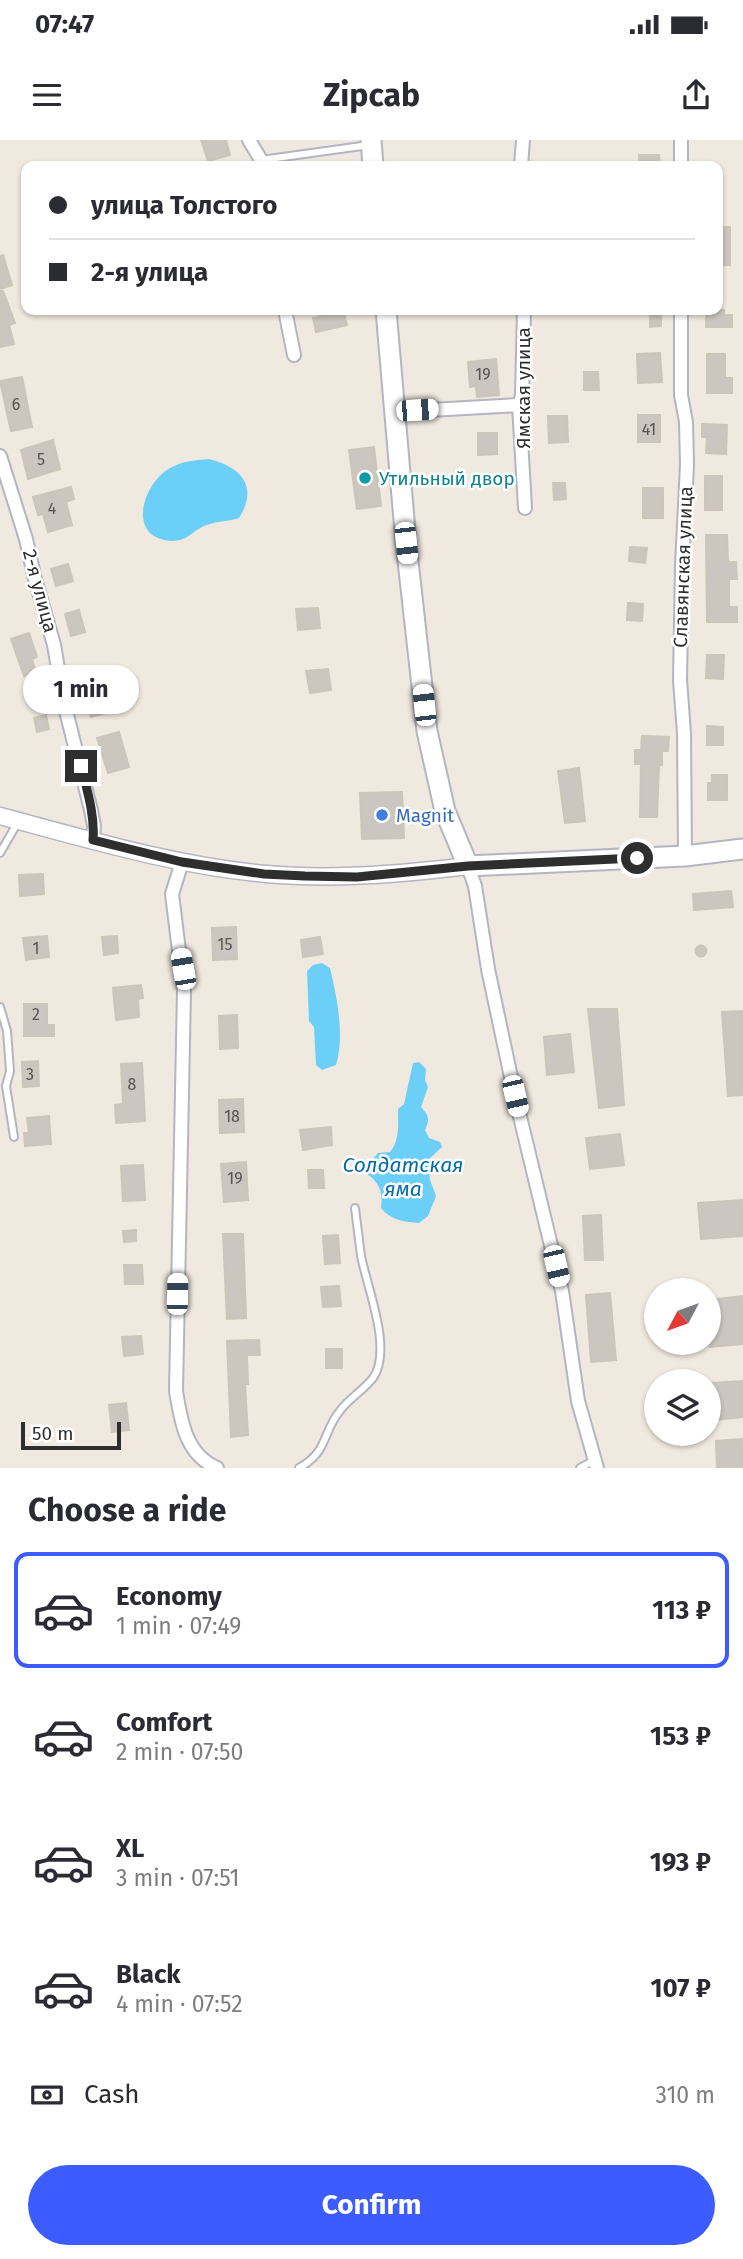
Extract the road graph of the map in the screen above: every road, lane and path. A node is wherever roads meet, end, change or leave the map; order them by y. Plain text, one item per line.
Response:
1 (249, 140) edge
2 (523, 140) edge
3 (681, 140) edge
4 (371, 142) edge
5 (260, 161) edge
6 (271, 161) edge
7 (373, 161) edge
8 (521, 161) edge
9 (681, 161) edge
10 (286, 315) edge
11 (386, 315) edge
12 (524, 315) edge
13 (681, 315) edge
14 (294, 355) dead end
15 (519, 405) junction
16 (395, 412) junction
17 (0, 456) edge
18 (525, 508) dead end
19 (0, 816) edge
20 (19, 821) junction
21 (93, 840) junction
22 (743, 849) edge
23 (0, 853) edge
24 (685, 856) junction
25 (182, 862) junction
26 (468, 866) junction
27 (0, 1006) edge
28 (15, 1137) dead end
29 (355, 1208) dead end
30 (596, 1464) edge
31 (217, 1468) edge
32 (299, 1468) edge
33 (580, 1468) edge

1 - 5 street
2 - 8 street
3 - 9 street
4 - 6 lane
4 - 7 main road
10 - 14 street
11 - 16 main road
12 - 15 street, Ямская улица
13 - 24 street, Славянская улица
15 - 16 street
15 - 18 street, Ямская улица
16 - 26 main road
17 - 21 street, 2-я улица
19 - 20 street
20 - 21 street
20 - 23 lane
21 - 25 street
22 - 24 main road
24 - 26 main road
25 - 26 street
25 - 31 street
26 - 30 street
27 - 28 lane
29 - 32 lane
30 - 33 lane

